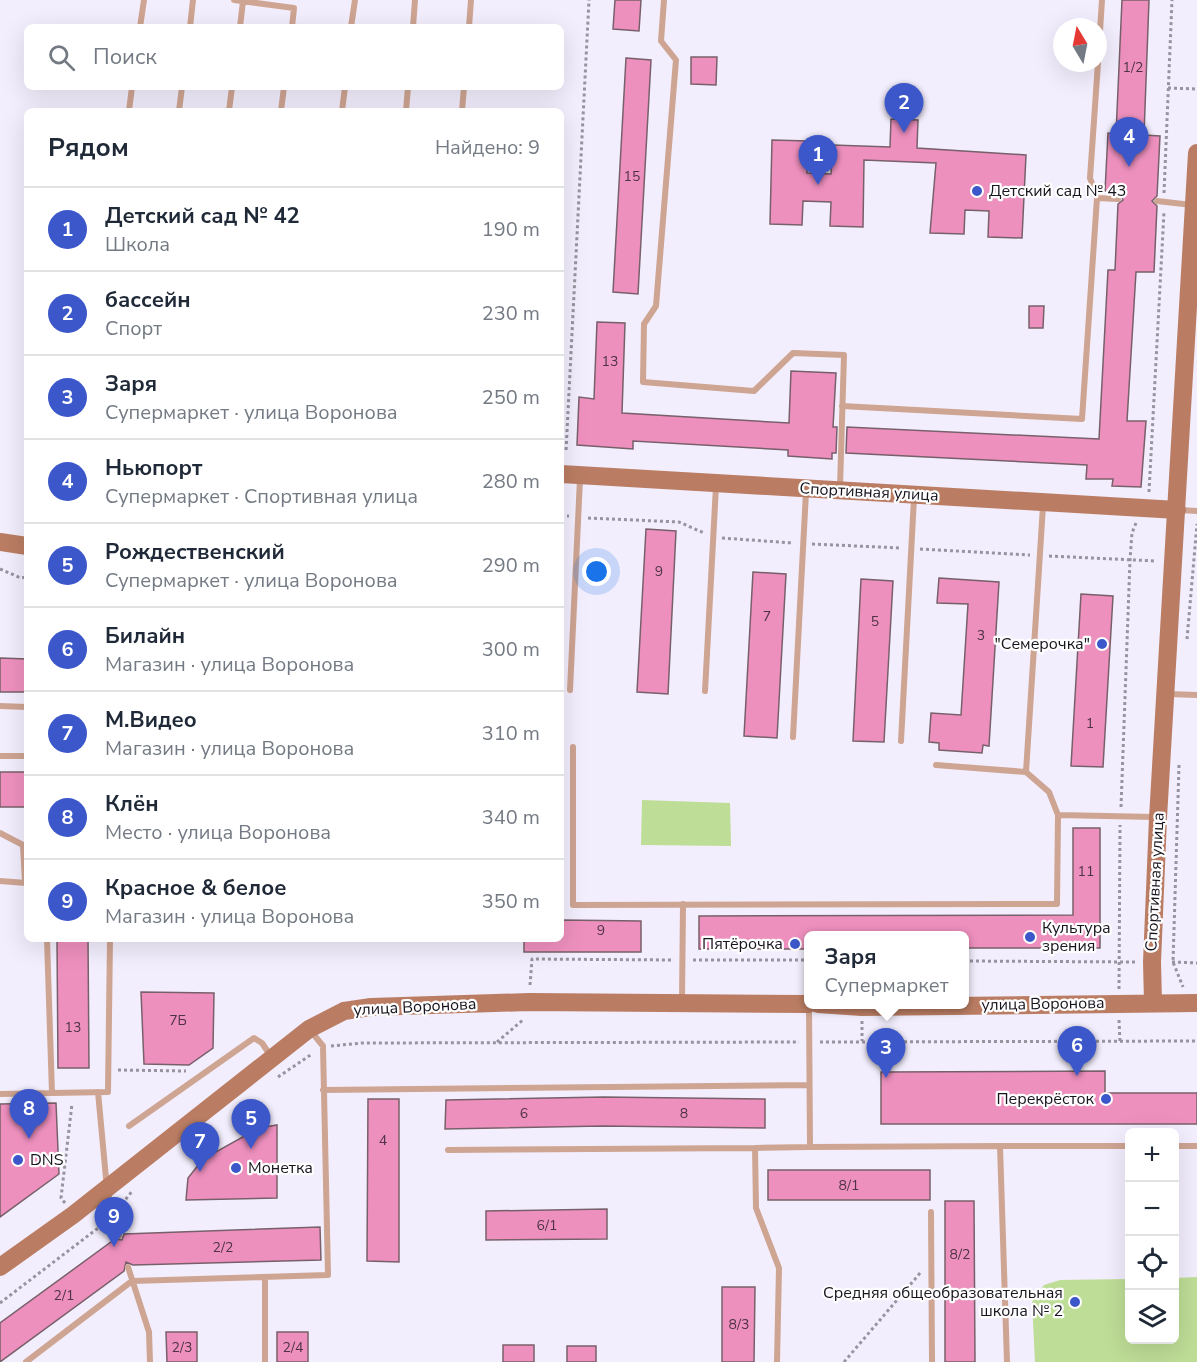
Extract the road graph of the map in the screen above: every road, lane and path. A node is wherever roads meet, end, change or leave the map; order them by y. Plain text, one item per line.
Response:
1 (144, 0) edge
2 (193, 0) edge
3 (234, 0) edge
4 (355, 0) edge
5 (415, 0) edge
6 (471, 0) edge
7 (589, 0) edge
8 (664, 0) edge
9 (1102, 0) edge
10 (243, 1) edge
11 (1101, 18) edge
12 (140, 24) edge
13 (190, 24) edge
14 (240, 24) edge
15 (292, 24) edge
16 (351, 24) edge
17 (413, 24) edge
18 (469, 24) edge
19 (1097, 72) edge
20 (1168, 88) dead end
21 (1197, 89) edge
22 (132, 90) edge
23 (182, 90) edge
24 (232, 90) edge
25 (284, 90) edge
26 (345, 90) edge
27 (408, 90) edge
28 (464, 90) edge
29 (129, 108) edge
30 (179, 108) edge
31 (229, 108) edge
32 (281, 108) edge
33 (342, 108) edge
34 (406, 108) edge
35 (462, 108) edge
36 (1197, 164) edge
37 (1097, 198) junction
38 (1118, 199) dead end
39 (1157, 201) dead end
40 (1194, 205) junction
41 (842, 406) junction
42 (564, 451) edge
43 (564, 474) edge
44 (580, 475) junction
45 (717, 483) junction
46 (807, 488) junction
47 (840, 490) junction
48 (914, 495) junction
49 (1043, 502) junction
50 (1177, 510) junction
51 (1197, 511) edge
52 (564, 516) edge
53 (578, 517) junction
54 (1197, 524) edge
55 (714, 538) junction
56 (0, 542) edge
57 (803, 544) junction
58 (24, 546) edge
59 (911, 549) junction
60 (1040, 556) junction
61 (1130, 560) dead end
62 (0, 568) edge
63 (24, 578) edge
64 (1187, 640) dead end
65 (570, 690) dead end
66 (705, 691) dead end
67 (1166, 694) junction
68 (1197, 695) edge
69 (0, 706) edge
70 (24, 707) edge
71 (793, 737) dead end
72 (901, 741) dead end
73 (573, 747) dead end
74 (0, 756) edge
75 (24, 756) edge
76 (936, 765) dead end
77 (1179, 765) dead end
78 (1026, 772) junction
79 (1058, 814) junction
80 (1158, 818) junction
81 (0, 833) edge
82 (24, 857) edge
83 (0, 881) edge
84 (24, 883) edge
85 (683, 904) junction
86 (47, 942) edge
87 (110, 942) edge
88 (682, 960) junction
89 (804, 960) edge
90 (969, 961) edge
91 (1152, 962) junction
92 (1173, 962) junction
93 (1197, 963) edge
94 (529, 1002) junction
95 (682, 1003) junction
96 (1153, 1003) junction
97 (1197, 1003) edge
98 (804, 1004) edge
99 (969, 1006) edge
100 (809, 1009) edge
101 (309, 1029) junction
102 (496, 1043) dead end
103 (272, 1058) junction
104 (808, 1085) junction
105 (323, 1090) junction
106 (98, 1092) junction
107 (52, 1093) junction
108 (73, 1093) junction
109 (0, 1094) edge
110 (129, 1126) dead end
111 (1000, 1146) junction
112 (1125, 1146) edge
113 (1179, 1146) edge
114 (1197, 1146) edge
115 (810, 1147) junction
116 (755, 1148) junction
117 (448, 1150) dead end
118 (106, 1190) junction
119 (931, 1212) dead end
120 (73, 1215) junction
121 (88, 1236) dead end
122 (119, 1236) dead end
123 (931, 1260) junction
124 (0, 1267) edge
125 (128, 1267) dead end
126 (265, 1278) junction
127 (132, 1281) junction
128 (26, 1362) edge
129 (150, 1362) edge
130 (265, 1362) edge
131 (777, 1362) edge
132 (843, 1362) edge
133 (932, 1362) edge
134 (1006, 1362) edge

1 - 12 lane
2 - 13 lane
3 - 10 lane
4 - 16 lane
5 - 17 lane
6 - 18 lane
7 - 42 path
8 - 41 lane
9 - 11 lane
10 - 14 lane
10 - 15 lane
19 - 37 lane
20 - 21 path
22 - 29 lane
23 - 30 lane
24 - 31 lane
25 - 32 lane
26 - 33 lane
27 - 34 lane
28 - 35 lane
36 - 40 street, Спортивная улица
37 - 38 lane
37 - 41 lane
39 - 40 lane
40 - 50 street, Спортивная улица
41 - 47 lane
43 - 44 street, Спортивная улица
44 - 45 street, Спортивная улица
44 - 53 lane
45 - 46 street, Спортивная улица
45 - 55 lane
46 - 47 street, Спортивная улица
46 - 57 lane
47 - 48 street, Спортивная улица
48 - 49 street, Спортивная улица
48 - 59 lane
49 - 50 street, Спортивная улица
49 - 60 lane
50 - 51 lane
50 - 67 street, Спортивная улица
52 - 53 path
53 - 55 path
53 - 65 lane
54 - 64 path
55 - 57 path
55 - 66 lane
56 - 58 street
57 - 59 path
57 - 71 lane
59 - 60 path
59 - 72 lane
60 - 61 path
60 - 78 lane
62 - 63 path
67 - 68 lane
67 - 80 street, Спортивная улица
69 - 70 lane
73 - 85 lane
74 - 75 lane
76 - 78 lane
77 - 92 path
78 - 79 lane
79 - 80 lane
79 - 85 lane
80 - 91 street, Спортивная улица
81 - 82 lane
83 - 84 lane
85 - 88 lane
86 - 107 lane
87 - 106 lane
88 - 89 path
88 - 94 path
88 - 95 lane
90 - 91 path
91 - 92 path
91 - 96 street, Спортивная улица
92 - 93 path
94 - 95 street, улица Воронова
94 - 101 street, улица Воронова
94 - 102 path
95 - 98 street, улица Воронова
96 - 97 street, улица Воронова
96 - 99 street, улица Воронова
100 - 104 lane
101 - 103 street, улица Воронова
101 - 105 lane
103 - 110 lane
103 - 118 street, улица Воронова
104 - 105 lane
104 - 115 lane
105 - 126 lane
106 - 108 lane
106 - 118 lane
107 - 108 lane
107 - 109 lane
108 - 120 path
111 - 112 lane
111 - 115 lane
111 - 134 lane
113 - 114 lane
115 - 116 lane
116 - 117 lane
116 - 131 lane
118 - 120 street, улица Воронова
118 - 122 lane
119 - 123 lane
120 - 121 path
120 - 124 street, улица Воронова
123 - 132 path
123 - 133 lane
125 - 127 lane
126 - 127 lane
126 - 130 lane
127 - 128 lane
127 - 129 lane

